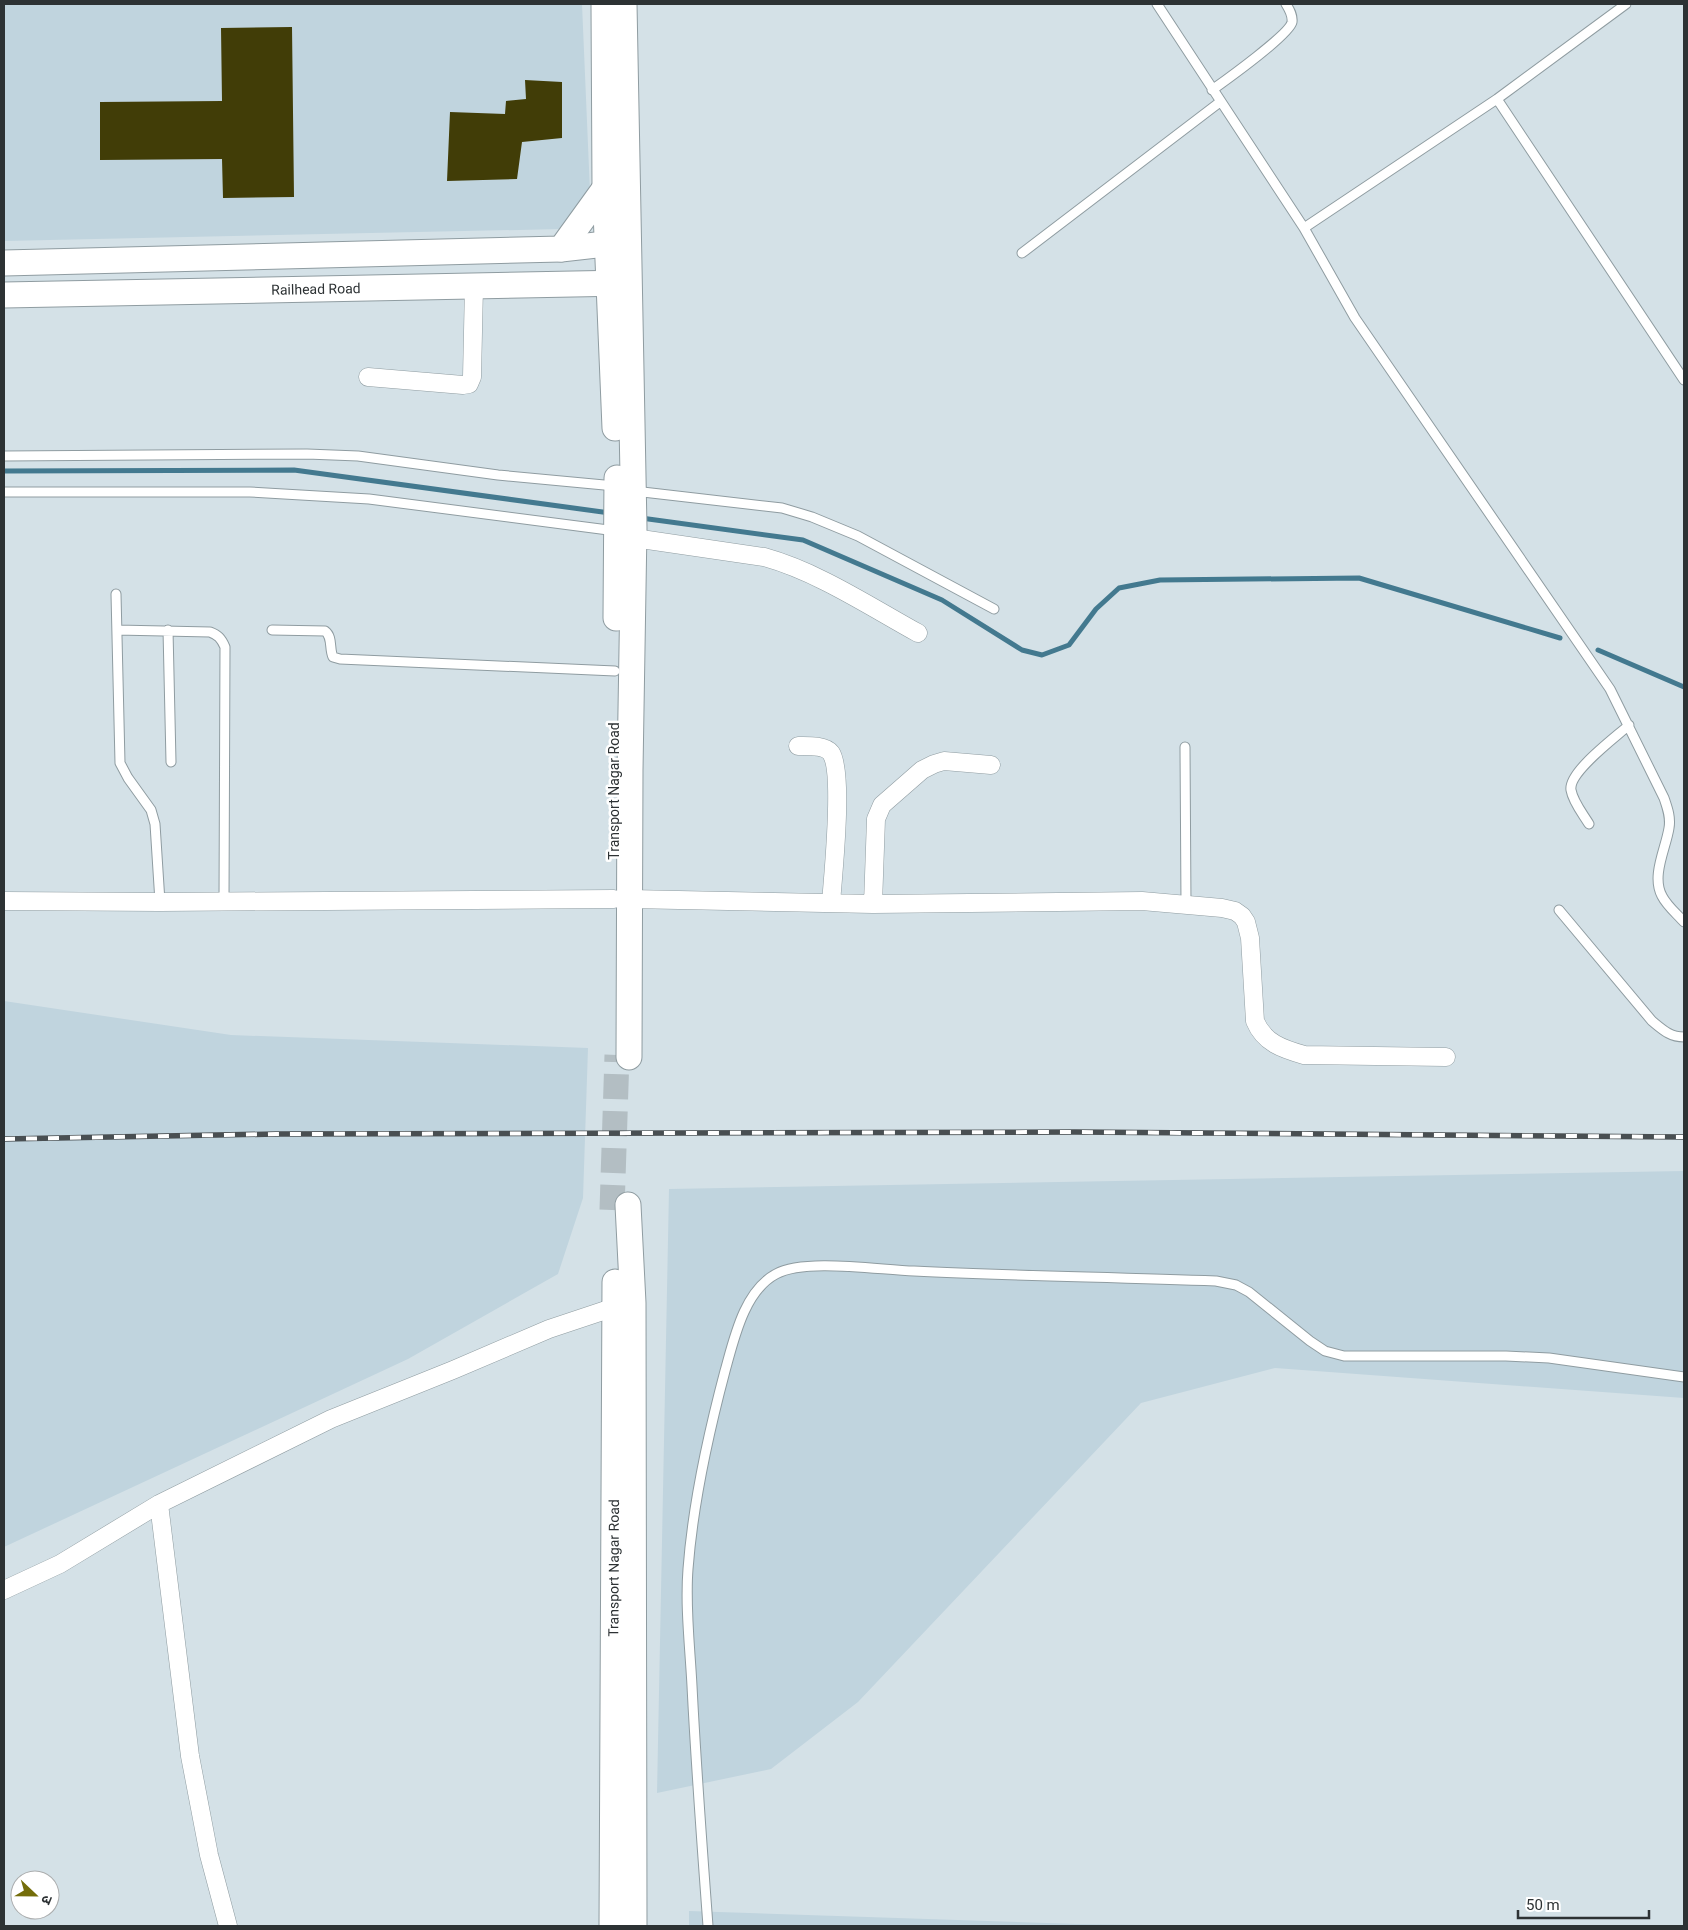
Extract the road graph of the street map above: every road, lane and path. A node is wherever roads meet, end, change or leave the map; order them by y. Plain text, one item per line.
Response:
1 (604, 4) edge
2 (624, 4) edge
3 (1157, 4) edge
4 (1286, 4) edge
5 (1626, 4) edge
6 (1212, 90) junction
7 (1497, 98) junction
8 (1220, 102) junction
9 (605, 188) junction
10 (1304, 228) junction
11 (618, 243) junction
12 (561, 249) junction
13 (1022, 253) dead end
14 (4, 263) edge
15 (619, 283) junction
16 (567, 284) junction
17 (474, 286) junction
18 (4, 295) edge
19 (611, 319) junction
20 (368, 376) dead end
21 (1684, 380) edge
22 (4, 456) edge
23 (4, 492) edge
24 (625, 492) junction
25 (625, 531) junction
26 (116, 594) dead end
27 (994, 609) dead end
28 (117, 630) junction
29 (168, 630) junction
30 (272, 630) dead end
31 (918, 633) dead end
32 (615, 671) junction
33 (1629, 725) junction
34 (798, 746) dead end
35 (1185, 747) dead end
36 (171, 762) dead end
37 (991, 765) dead end
38 (1589, 824) dead end
39 (622, 899) junction
40 (4, 901) edge
41 (224, 901) junction
42 (160, 902) junction
43 (831, 903) junction
44 (873, 904) junction
45 (1186, 904) junction
46 (1559, 910) dead end
47 (1684, 922) edge
48 (1684, 1037) edge
49 (623, 1056) tunnel mouth
50 (1446, 1057) dead end
51 (620, 1207) tunnel mouth
52 (625, 1304) junction
53 (1684, 1377) edge
54 (159, 1504) junction
55 (4, 1590) edge
56 (228, 1926) edge
57 (612, 1926) edge
58 (634, 1926) edge
59 (708, 1926) edge

1 - 9 main road
2 - 11 main road
3 - 6 lane
4 - 6 lane
5 - 7 lane
6 - 8 lane
7 - 10 lane
7 - 21 lane
8 - 10 lane
8 - 13 lane
9 - 11 main road
9 - 12 main road
10 - 33 lane
11 - 12 main road
11 - 15 main road
12 - 14 main road
15 - 16 main road, Railhead Road
15 - 19 main road
15 - 24 main road
16 - 17 main road, Railhead Road
16 - 19 main road
17 - 18 main road, Railhead Road
17 - 20 street
19 - 24 main road
22 - 24 lane
23 - 25 lane
24 - 25 main road
24 - 27 lane
25 - 31 street
25 - 32 main road, Transport Nagar Road
25 - 39 main road
26 - 28 lane
28 - 29 lane
28 - 42 lane
29 - 36 lane
29 - 41 lane
30 - 32 lane
32 - 39 main road, Transport Nagar Road
33 - 38 lane
33 - 47 lane
34 - 43 street
35 - 45 lane
37 - 44 street
39 - 41 street
39 - 43 street
39 - 49 main road, Transport Nagar Road
40 - 42 street
41 - 42 street
43 - 44 street
44 - 45 street
45 - 50 street
46 - 48 lane
51 - 52 main road, Transport Nagar Road
52 - 54 street
52 - 57 main road, Transport Nagar Road
52 - 58 main road, Transport Nagar Road
53 - 59 lane
54 - 55 street
54 - 56 street

